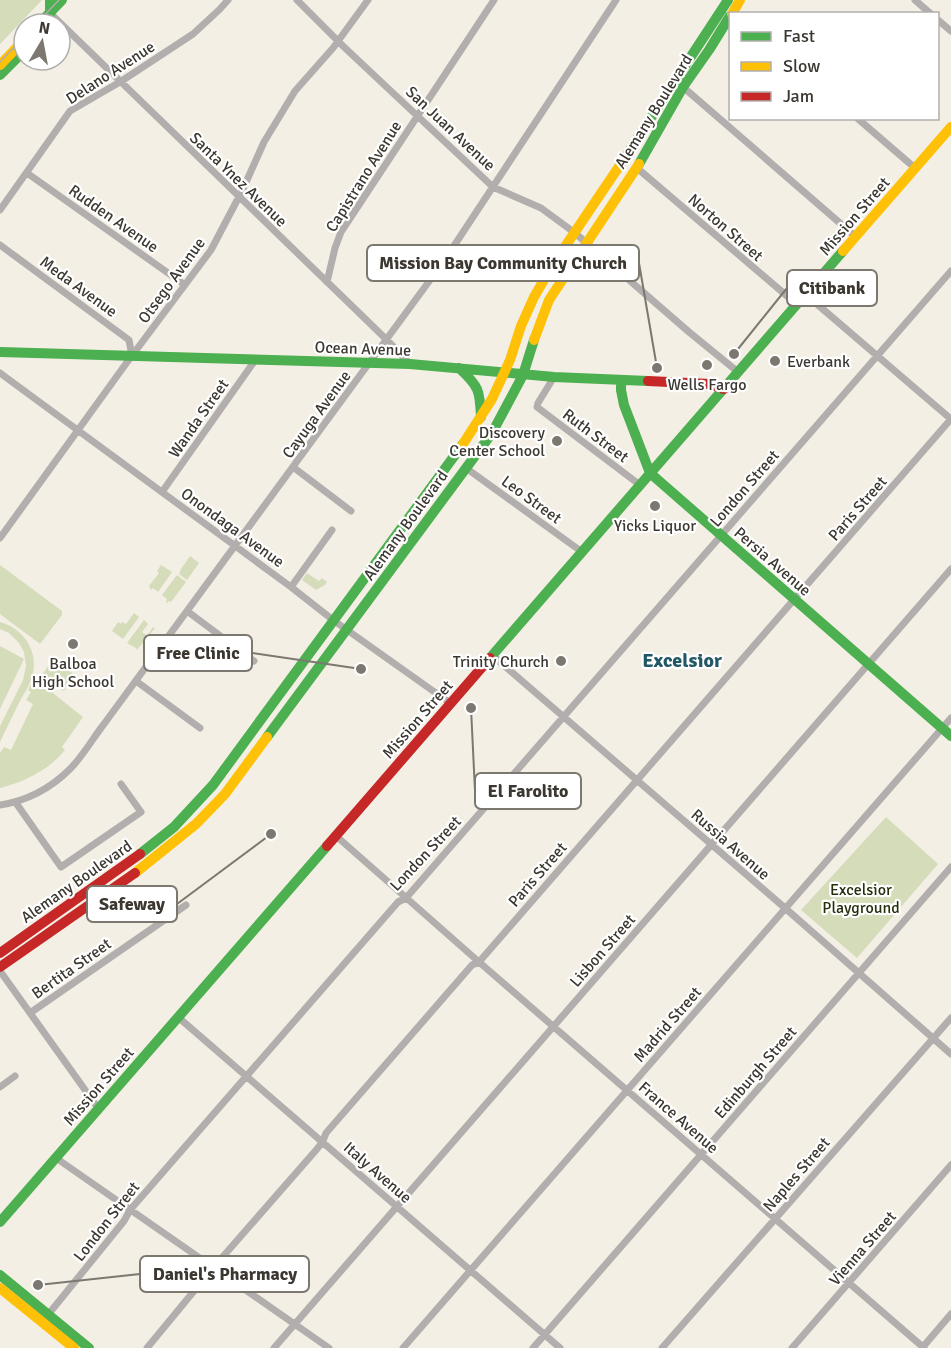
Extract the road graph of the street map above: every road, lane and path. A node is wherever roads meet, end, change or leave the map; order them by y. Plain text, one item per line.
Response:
1 (228, 0) edge
2 (297, 0) edge
3 (368, 0) edge
4 (494, 0) edge
5 (616, 0) edge
6 (740, 0) edge
7 (915, 0) edge
8 (730, 8) edge
9 (929, 12) edge
10 (939, 21) edge
11 (951, 31) edge
12 (72, 38) edge
13 (338, 41) junction
14 (12, 52) edge
15 (12, 63) edge
16 (0, 65) edge
17 (0, 75) edge
18 (120, 82) junction
19 (682, 87) junction
20 (418, 116) junction
21 (859, 120) edge
22 (951, 127) edge
23 (637, 168) junction
24 (915, 168) junction
25 (27, 173) junction
26 (493, 187) junction
27 (238, 197) junction
28 (0, 210) edge
29 (575, 233) junction
30 (856, 237) junction
31 (586, 243) junction
32 (0, 245) edge
33 (951, 271) edge
34 (327, 282) junction
35 (185, 285) junction
36 (801, 299) junction
37 (387, 340) junction
38 (0, 352) edge
39 (132, 356) junction
40 (877, 356) junction
41 (256, 359) junction
42 (369, 363) junction
43 (410, 364) junction
44 (459, 368) junction
45 (504, 372) junction
46 (738, 372) junction
47 (0, 373) edge
48 (523, 375) junction
49 (554, 377) junction
50 (621, 380) junction
51 (724, 389) junction
52 (481, 417) junction
53 (951, 420) edge
54 (79, 430) junction
55 (293, 467) junction
56 (466, 468) junction
57 (650, 473) junction
58 (640, 485) junction
59 (162, 492) junction
60 (351, 511) dead end
61 (332, 530) dead end
62 (721, 536) junction
63 (0, 538) edge
64 (236, 546) junction
65 (582, 552) junction
66 (951, 569) edge
67 (291, 587) junction
68 (795, 600) junction
69 (187, 611) junction
70 (333, 620) junction
71 (346, 629) junction
72 (492, 655) junction
73 (254, 661) dead end
74 (868, 664) junction
75 (136, 681) junction
76 (450, 703) junction
77 (563, 716) junction
78 (951, 718) edge
79 (200, 728) dead end
80 (942, 728) junction
81 (951, 736) edge
82 (637, 781) junction
83 (121, 784) dead end
84 (16, 802) junction
85 (0, 805) edge
86 (335, 836) junction
87 (711, 845) junction
88 (951, 867) edge
89 (406, 898) junction
90 (186, 905) dead end
91 (785, 908) junction
92 (0, 953) edge
93 (479, 962) junction
94 (0, 969) edge
95 (859, 973) junction
96 (30, 1013) junction
97 (178, 1017) junction
98 (951, 1018) edge
99 (554, 1026) junction
100 (934, 1038) junction
101 (951, 1054) edge
102 (246, 1076) junction
103 (15, 1077) dead end
104 (0, 1087) edge
105 (628, 1090) junction
106 (98, 1108) junction
107 (323, 1141) junction
108 (701, 1154) junction
109 (56, 1158) junction
110 (951, 1165) edge
111 (397, 1206) junction
112 (130, 1210) junction
113 (775, 1218) junction
114 (0, 1222) edge
115 (213, 1268) junction
116 (471, 1271) junction
117 (0, 1275) edge
118 (849, 1283) junction
119 (0, 1287) edge
120 (951, 1314) edge
121 (45, 1318) junction
122 (294, 1324) junction
123 (545, 1334) junction
124 (74, 1348) edge
125 (89, 1348) edge
126 (147, 1348) edge
127 (274, 1348) edge
128 (328, 1348) edge
129 (403, 1348) edge
130 (533, 1348) edge
131 (560, 1348) edge
132 (662, 1348) edge
133 (792, 1348) edge
134 (923, 1348) edge

1 - 18 street, Delano Avenue
2 - 13 street, San Juan Avenue
3 - 13 street, Otsego Avenue
4 - 20 street, Capistrano Avenue
5 - 26 street, Cayuga Avenue
6 - 8 main road, Alemany Boulevard
7 - 9 street
8 - 19 main road, Alemany Boulevard
8 - 29 main road, Alemany Boulevard
10 - 11 street
12 - 18 street, Santa Ynez Avenue
13 - 20 street, San Juan Avenue
13 - 27 street, Otsego Avenue
14 - 16 main road
15 - 17 main road
18 - 25 street, Delano Avenue
18 - 27 street, Santa Ynez Avenue
19 - 23 main road, Alemany Boulevard
19 - 30 street
20 - 26 street, San Juan Avenue
20 - 34 street, Capistrano Avenue
21 - 24 street
22 - 24 main road, Mission Street
23 - 31 main road, Alemany Boulevard
23 - 36 street, Norton Street
24 - 30 main road, Mission Street
25 - 28 street, Delano Avenue
25 - 35 street, Rudden Avenue
26 - 29 street, San Juan Avenue
26 - 37 street, Cayuga Avenue
27 - 34 street, Santa Ynez Avenue
27 - 35 street, Otsego Avenue
29 - 31 street, San Juan Avenue
29 - 45 main road, Alemany Boulevard
30 - 36 main road, Mission Street
31 - 46 street, San Juan Avenue
31 - 48 main road, Alemany Boulevard
32 - 39 street, Meda Avenue
33 - 40 street, London Street
34 - 37 street, Santa Ynez Avenue
35 - 39 street, Otsego Avenue
36 - 40 street, Norton Street
36 - 46 main road, Mission Street
37 - 42 street, Cayuga Avenue
37 - 43 street, Santa Ynez Avenue
38 - 39 main road, Ocean Avenue
39 - 41 main road, Ocean Avenue
39 - 54 street, Otsego Avenue
40 - 53 street, Norton Street
40 - 62 street, London Street
41 - 42 main road, Ocean Avenue
41 - 59 street, Wanda Street
42 - 43 main road, Ocean Avenue
42 - 55 street, Cayuga Avenue
43 - 44 main road, Ocean Avenue
44 - 45 main road, Ocean Avenue
44 - 52 main road
45 - 48 main road, Ocean Avenue
45 - 52 main road, Alemany Boulevard
46 - 51 main road, Mission Street
47 - 54 street, Onondaga Avenue
48 - 49 main road, Ocean Avenue
48 - 56 main road, Alemany Boulevard
49 - 50 main road, Ocean Avenue
49 - 58 street, Ruth Street
50 - 51 main road, Ocean Avenue
50 - 57 main road, Persia Avenue
51 - 57 main road, Mission Street
52 - 70 main road, Alemany Boulevard
53 - 68 street, Paris Street
54 - 59 street, Onondaga Avenue
54 - 63 street, Otsego Avenue
55 - 60 street
55 - 64 street, Cayuga Avenue
56 - 65 street, Leo Street
56 - 71 main road, Alemany Boulevard
57 - 58 main road, Mission Street
57 - 62 main road, Persia Avenue
58 - 65 main road, Mission Street
59 - 64 street, Onondaga Avenue
61 - 67 street
62 - 68 main road, Persia Avenue
62 - 77 street, London Street
64 - 67 street, Onondaga Avenue
64 - 69 street, Cayuga Avenue
65 - 72 main road, Mission Street
66 - 74 street, Lisbon Street
67 - 70 street, Onondaga Avenue
68 - 74 main road, Persia Avenue
68 - 82 street, Paris Street
69 - 73 street
69 - 75 street, Cayuga Avenue
70 - 71 street, Onondaga Avenue
70 - 92 main road, Alemany Boulevard
71 - 76 street, Onondaga Avenue
71 - 94 main road, Alemany Boulevard
72 - 76 main road, Mission Street
72 - 77 street, Russia Avenue
74 - 80 main road, Persia Avenue
74 - 87 street, Lisbon Street
75 - 79 street
75 - 84 street, Cayuga Avenue
76 - 86 main road, Mission Street
77 - 82 street, Russia Avenue
77 - 89 street, London Street
78 - 80 street, Madrid Street
80 - 81 main road, Persia Avenue
80 - 91 street, Madrid Street
82 - 87 street, Russia Avenue
82 - 93 street, Paris Street
83 - 84 street
84 - 85 street, Cayuga Avenue
86 - 89 street, France Avenue
86 - 97 main road, Mission Street
87 - 91 street, Russia Avenue
87 - 99 street, Lisbon Street
88 - 95 street, Edinburgh Street
89 - 93 street, France Avenue
89 - 102 street, London Street
90 - 96 street, Bertita Street
91 - 95 street, Russia Avenue
91 - 105 street, Madrid Street
93 - 99 street, France Avenue
93 - 107 street, Paris Street
94 - 96 street
95 - 100 street, Russia Avenue
95 - 108 street, Edinburgh Street
96 - 106 street
97 - 102 street, Italy Avenue
97 - 106 main road, Mission Street
98 - 100 street, Naples Street
99 - 105 street, France Avenue
99 - 111 street, Lisbon Street
100 - 101 street, Russia Avenue
100 - 113 street, Naples Street
102 - 107 street, Italy Avenue
102 - 112 street, London Street
103 - 104 street
105 - 108 street, France Avenue
105 - 116 street, Madrid Street
106 - 109 main road, Mission Street
107 - 111 street, Italy Avenue
107 - 115 street, Paris Street
108 - 113 street, France Avenue
108 - 123 street, Edinburgh Street
109 - 112 street
109 - 114 main road, Mission Street
110 - 118 street, Vienna Street
111 - 116 street, Italy Avenue
111 - 122 street, Lisbon Street
112 - 115 street
112 - 121 street, London Street
113 - 118 street, France Avenue
113 - 132 street, Naples Street
115 - 122 street
115 - 126 street, Paris Street
116 - 123 street, Italy Avenue
116 - 129 street, Madrid Street
117 - 121 main road
118 - 133 street, Vienna Street
118 - 134 street, France Avenue
119 - 121 main road
120 - 134 street
121 - 124 main road
121 - 125 main road
122 - 127 street, Lisbon Street
122 - 128 street
123 - 130 street, Edinburgh Street
123 - 131 street, Italy Avenue

